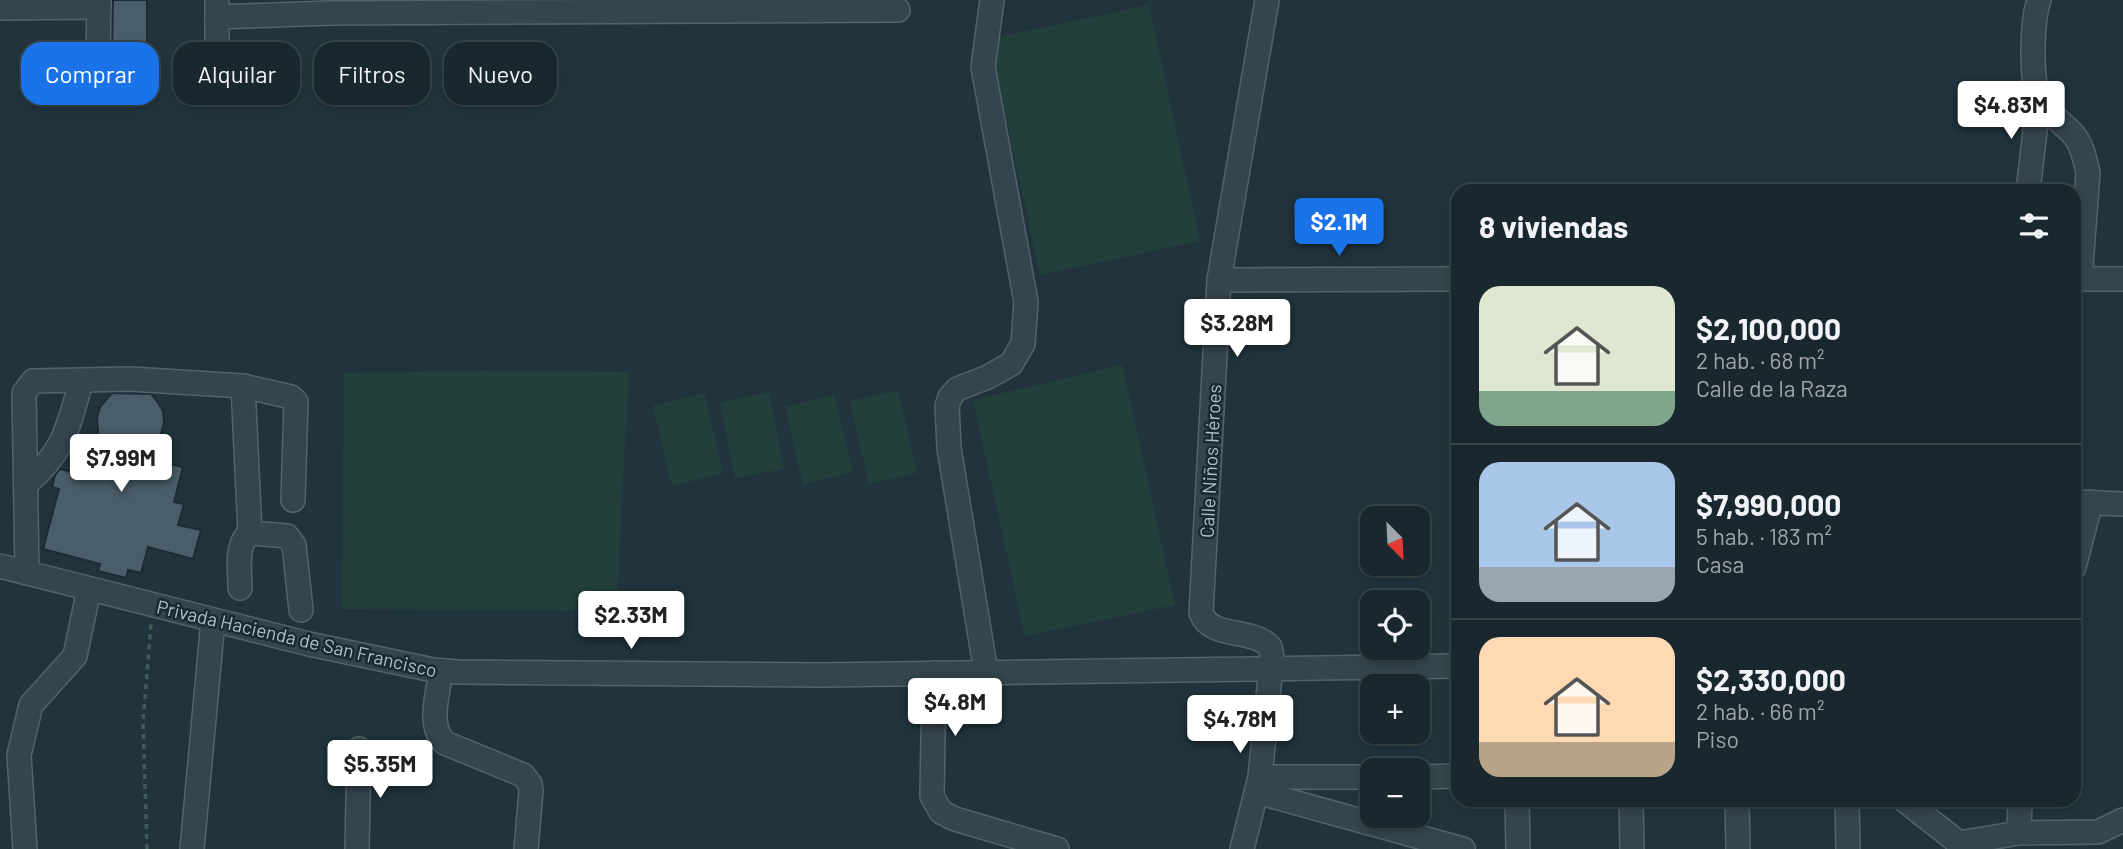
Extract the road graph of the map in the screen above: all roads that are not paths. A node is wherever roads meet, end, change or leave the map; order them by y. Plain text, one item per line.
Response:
1 (992, 0) edge
2 (1267, 0) edge
3 (2039, 0) edge
4 (99, 4) edge
5 (857, 5) edge
6 (330, 6) edge
7 (742, 6) edge
8 (0, 8) edge
9 (217, 8) edge
10 (898, 10) dead end
11 (98, 42) edge
12 (217, 42) edge
13 (2039, 96) junction
14 (2029, 184) edge
15 (2081, 240) edge
16 (1451, 279) edge
17 (2081, 279) edge
18 (2123, 279) edge
19 (1219, 280) junction
20 (80, 382) junction
21 (243, 386) junction
22 (26, 484) junction
23 (293, 500) dead end
24 (2082, 502) edge
25 (2123, 504) edge
26 (250, 533) junction
27 (0, 566) edge
28 (27, 573) junction
29 (240, 588) dead end
30 (89, 589) junction
31 (301, 610) dead end
32 (213, 620) junction
33 (1451, 666) edge
34 (1270, 668) junction
35 (440, 671) junction
36 (986, 672) junction
37 (934, 673) junction
38 (359, 749) dead end
39 (1430, 776) edge
40 (1451, 776) edge
41 (1360, 778) edge
42 (1258, 785) junction
43 (1517, 807) edge
44 (1631, 807) edge
45 (1737, 807) edge
46 (1847, 807) edge
47 (1913, 807) edge
48 (2020, 807) edge
49 (2123, 820) edge
50 (2019, 833) junction
51 (1964, 847) edge
52 (25, 849) edge
53 (192, 849) edge
54 (357, 849) edge
55 (526, 849) edge
56 (1057, 849) edge
57 (1242, 849) edge
58 (1463, 849) edge
59 (1518, 849) edge
60 (1632, 849) edge
61 (1738, 849) edge
62 (1847, 849) edge

1 - 36 street
2 - 19 street, Calle Niños Héroes
3 - 13 street
4 - 8 street
4 - 11 street
5 - 7 street
5 - 10 street
6 - 7 street
6 - 9 street
9 - 12 street
13 - 14 street
13 - 15 street
16 - 19 street
17 - 18 street
19 - 34 street, Calle Niños Héroes
20 - 21 street
20 - 22 street
20 - 22 street
21 - 23 street
21 - 26 street
22 - 28 street
24 - 25 street
26 - 29 street
26 - 31 street
27 - 28 street, Privada Hacienda de San Francisco
28 - 30 street, Privada Hacienda de San Francisco
30 - 32 street, Privada Hacienda de San Francisco
30 - 52 street
32 - 35 street, Privada Hacienda de San Francisco
32 - 53 street
33 - 34 street, Privada Hacienda de San Francisco
34 - 36 street, Privada Hacienda de San Francisco
34 - 42 street
35 - 37 street, Privada Hacienda de San Francisco
35 - 55 street
36 - 37 street, Privada Hacienda de San Francisco
37 - 56 street
38 - 54 street
39 - 40 street
41 - 42 street
42 - 57 street
42 - 58 street
43 - 59 street
44 - 60 street
45 - 61 street
46 - 62 street
47 - 51 street
48 - 50 street
49 - 50 street
50 - 51 street

